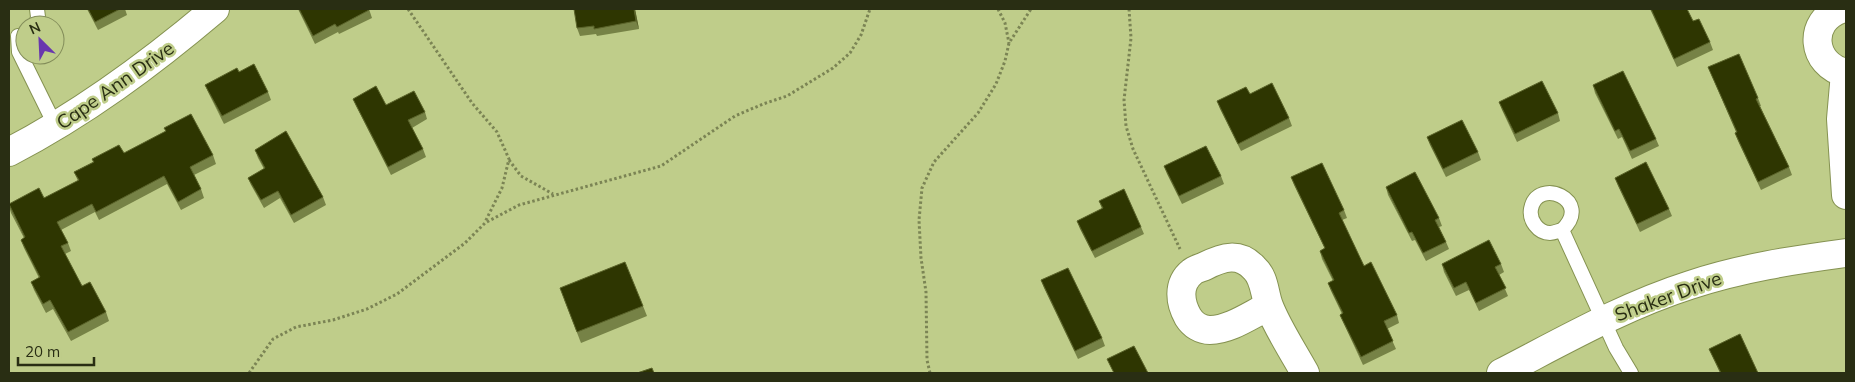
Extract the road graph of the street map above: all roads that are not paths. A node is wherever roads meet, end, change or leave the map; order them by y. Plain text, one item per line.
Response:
1 (215, 9) edge
2 (1842, 9) edge
3 (25, 65) edge
4 (1846, 73) edge
5 (56, 127) junction
6 (9, 152) edge
7 (1846, 195) edge
8 (1562, 230) dead end
9 (1846, 253) edge
10 (1269, 306) junction
11 (1603, 320) junction
12 (1305, 373) edge
13 (1502, 373) edge
14 (1631, 373) edge

1 - 5 street, Cape Ann Drive
2 - 4 street
3 - 5 lane
4 - 7 street
5 - 6 street, Cape Ann Drive
8 - 11 lane
9 - 11 street, Shaker Drive
10 - 10 street
10 - 12 street
11 - 13 street, Shaker Drive
11 - 14 lane

